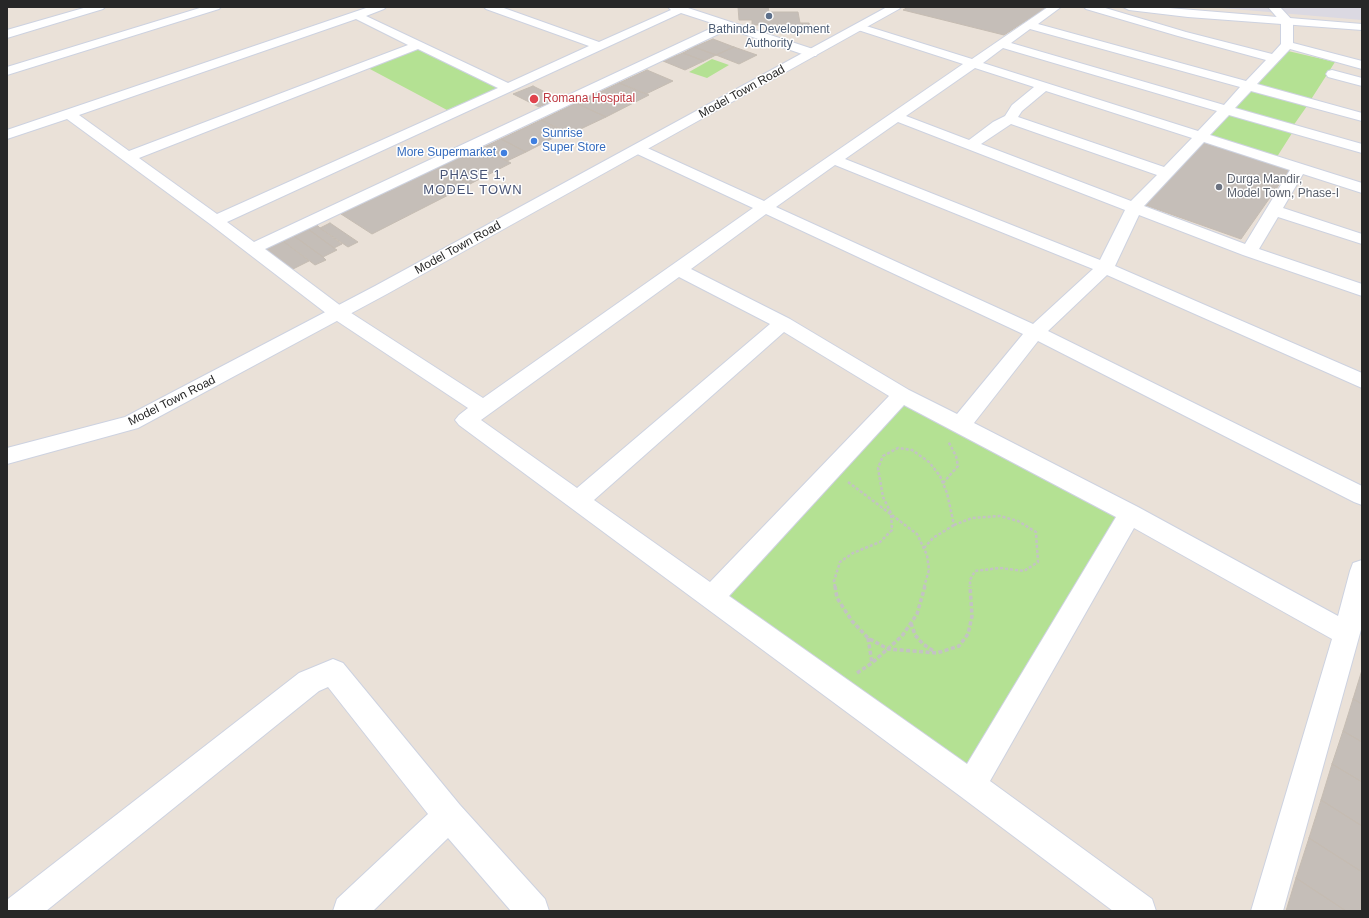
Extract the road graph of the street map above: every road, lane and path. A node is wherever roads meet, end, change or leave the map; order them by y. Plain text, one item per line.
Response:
1 (99, 7) edge
2 (215, 7) edge
3 (380, 7) edge
4 (490, 7) edge
5 (895, 7) edge
6 (1055, 7) edge
7 (1090, 7) edge
8 (1129, 7) edge
9 (1274, 7) edge
10 (678, 8) edge
11 (356, 15) junction
12 (1287, 21) junction
13 (728, 25) junction
14 (1028, 25) junction
15 (859, 27) junction
16 (1362, 27) edge
17 (7, 34) edge
18 (1001, 44) junction
19 (418, 45) junction
20 (600, 46) junction
21 (1287, 46) junction
22 (812, 53) junction
23 (1275, 58) junction
24 (973, 64) junction
25 (1362, 65) edge
26 (7, 71) edge
27 (1332, 74) dead end
28 (1362, 82) edge
29 (1044, 86) junction
30 (1249, 86) junction
31 (509, 88) junction
32 (1226, 110) junction
33 (69, 114) junction
34 (897, 117) junction
35 (1362, 117) edge
36 (1010, 119) junction
37 (7, 135) edge
38 (1201, 136) junction
39 (971, 145) junction
40 (638, 149) junction
41 (1362, 149) edge
42 (127, 157) junction
43 (835, 160) junction
44 (1299, 168) junction
45 (1167, 172) junction
46 (1362, 188) edge
47 (764, 208) junction
48 (1134, 208) junction
49 (1274, 210) junction
50 (216, 221) junction
51 (1362, 239) edge
52 (252, 249) junction
53 (1249, 251) junction
54 (1104, 268) junction
55 (678, 270) junction
56 (1362, 290) edge
57 (338, 313) junction
58 (783, 323) junction
59 (1034, 332) junction
60 (1362, 381) edge
61 (902, 395) junction
62 (483, 408) junction
63 (958, 424) junction
64 (7, 456) edge
65 (834, 467) junction
66 (943, 483) junction
67 (1362, 496) edge
68 (577, 501) junction
69 (891, 513) junction
70 (1130, 514) junction
71 (954, 525) junction
72 (924, 548) junction
73 (1362, 571) edge
74 (712, 597) junction
75 (911, 623) junction
76 (1347, 634) junction
77 (868, 638) junction
78 (888, 649) junction
79 (938, 653) junction
80 (872, 663) junction
81 (837, 688) junction
82 (971, 785) junction
83 (449, 816) junction
84 (20, 911) edge
85 (348, 911) edge
86 (533, 911) edge
87 (1140, 911) edge
88 (1266, 911) edge

1 - 17 street
2 - 26 street
3 - 11 street
4 - 20 street
5 - 15 street, Model Town Road
6 - 14 street
7 - 23 street
8 - 12 street
9 - 12 street
10 - 13 street
10 - 20 street
11 - 19 street
11 - 33 street
12 - 16 street
12 - 21 street
13 - 22 street
13 - 52 street
14 - 18 street
14 - 30 street
15 - 22 street, Model Town Road
15 - 24 street
18 - 24 street
18 - 32 street
19 - 31 street
19 - 42 street
20 - 31 street
21 - 23 street
21 - 25 street
22 - 40 street, Model Town Road
23 - 30 street
24 - 29 street
24 - 34 street
27 - 28 street
29 - 36 street
29 - 38 street
30 - 32 street
30 - 35 street
31 - 50 street
32 - 38 street
32 - 41 street
33 - 37 street
33 - 42 street
34 - 39 street
34 - 43 street
36 - 39 street
36 - 45 street
38 - 44 street
38 - 45 street
39 - 48 street
40 - 47 street
40 - 57 street, Model Town Road
42 - 50 street
43 - 47 street
43 - 54 street
44 - 46 street
44 - 49 street
45 - 48 street
47 - 55 street
47 - 59 street
48 - 53 street
48 - 54 street
49 - 51 street
49 - 53 street
50 - 52 street
52 - 57 street
53 - 56 street
54 - 59 street
54 - 60 street
55 - 58 street
55 - 62 street
57 - 62 street
57 - 64 street, Model Town Road
58 - 61 street
58 - 68 street
59 - 63 street
59 - 67 street
61 - 63 street
61 - 65 street
62 - 68 street
63 - 66 path
63 - 70 street
65 - 69 path
65 - 74 street
66 - 69 path
66 - 71 path
68 - 74 street
69 - 72 path
69 - 77 path
70 - 76 street
70 - 82 street
71 - 72 path
71 - 79 path
72 - 75 path
73 - 76 street
74 - 81 street
75 - 78 path
75 - 79 path
76 - 88 street
77 - 78 path
77 - 80 path
78 - 79 path
78 - 80 path
80 - 81 path
81 - 82 street
82 - 87 street
83 - 84 street
83 - 85 street
83 - 86 street

